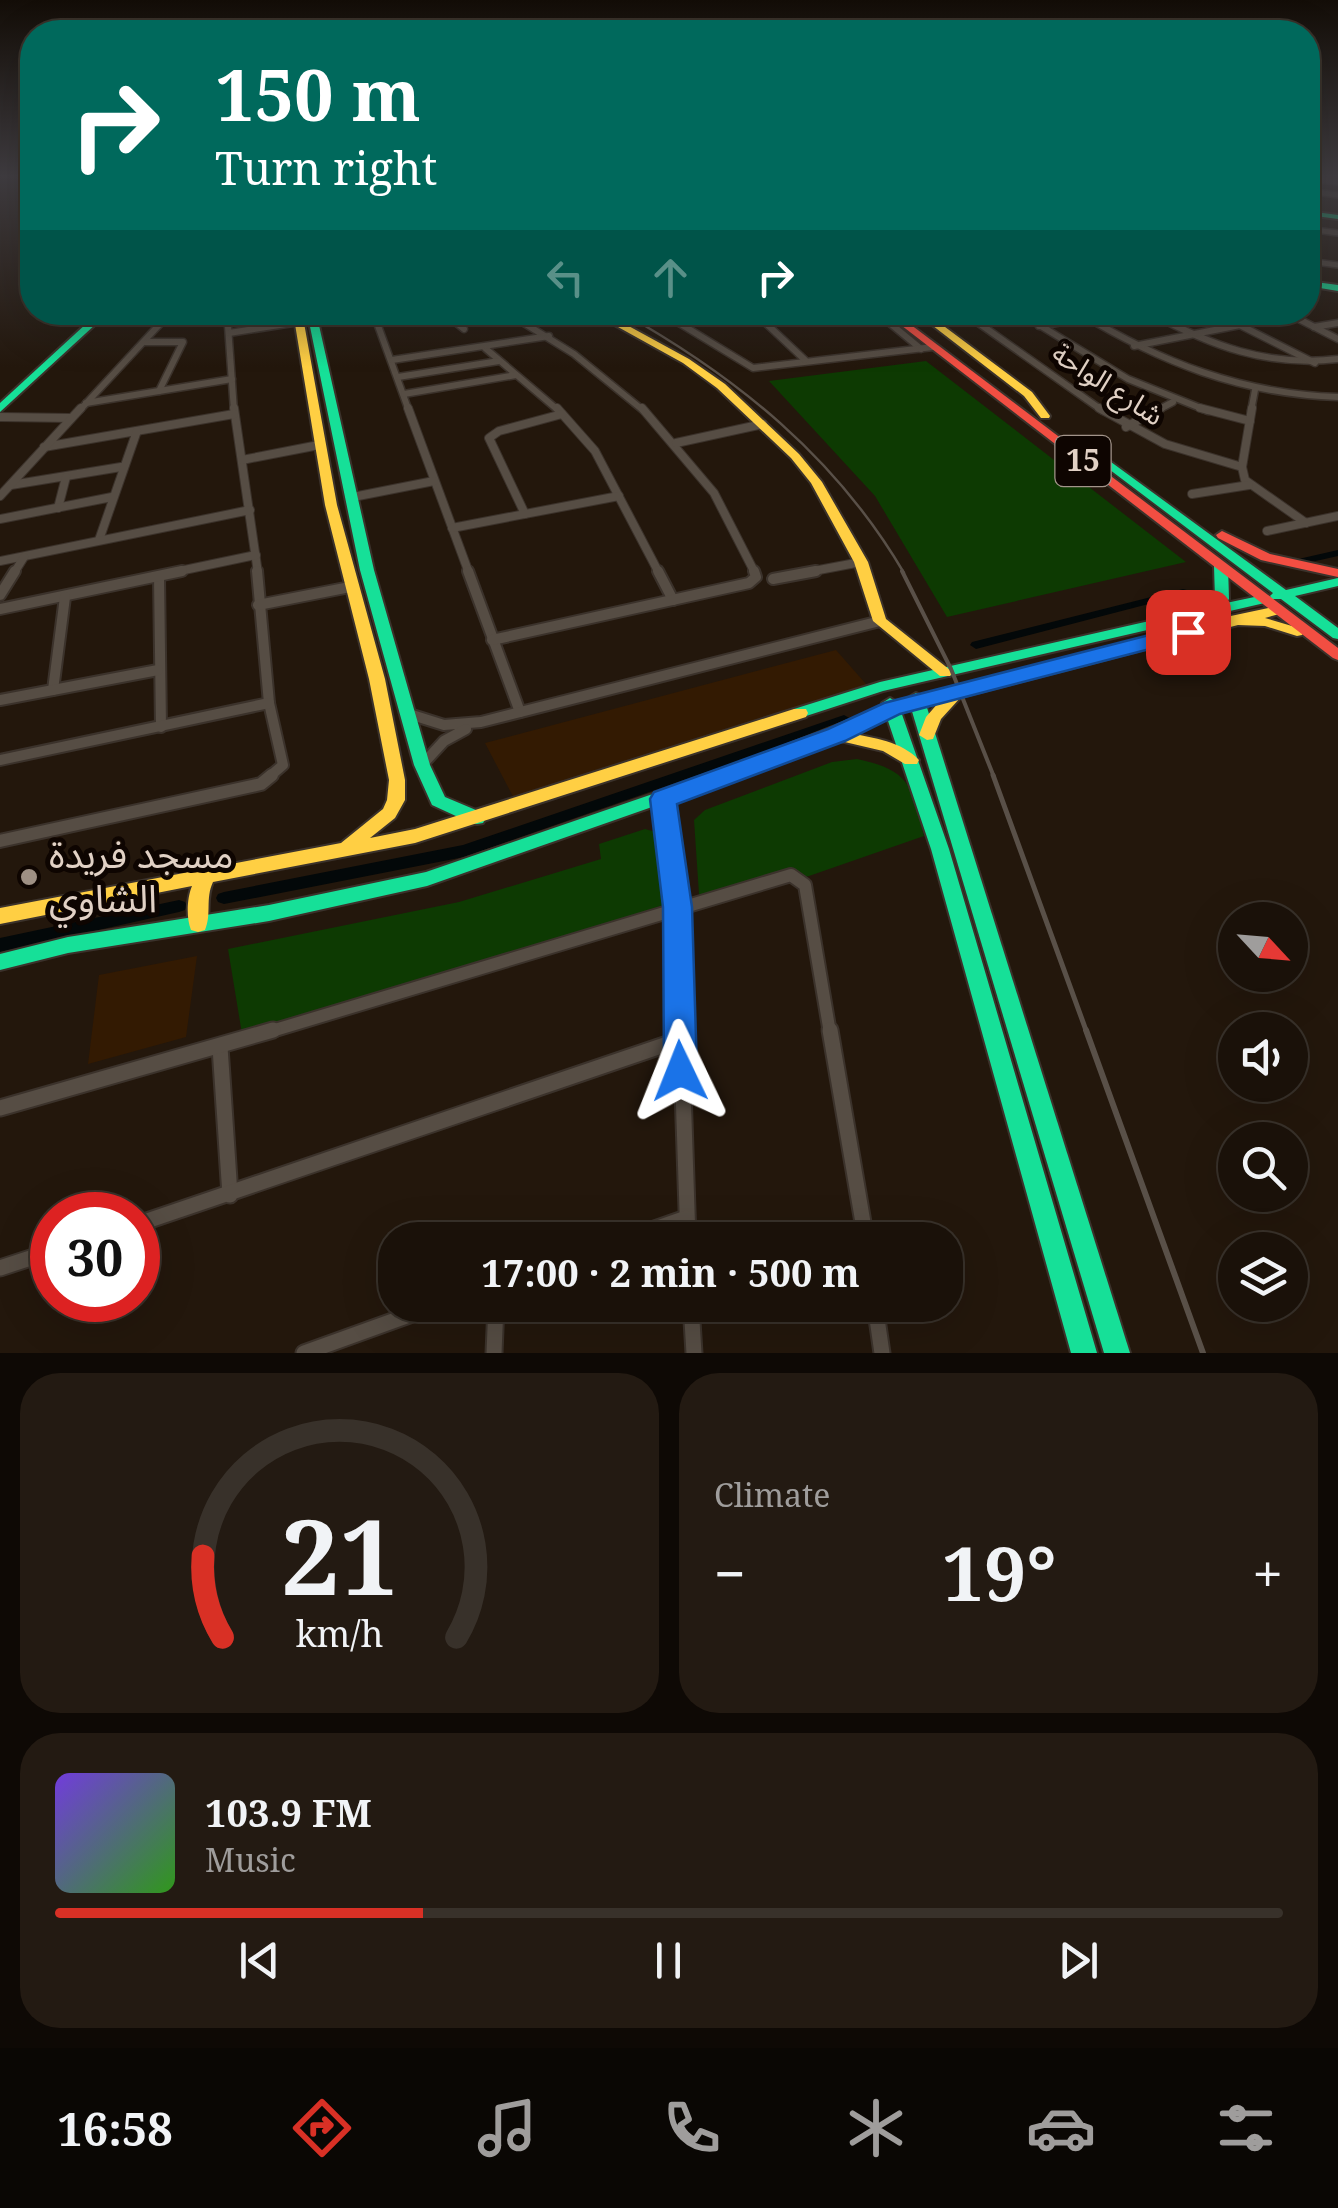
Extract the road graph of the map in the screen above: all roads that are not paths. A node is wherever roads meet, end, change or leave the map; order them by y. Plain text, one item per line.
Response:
1 (1338, 323) edge
2 (79, 325) edge
3 (91, 325) edge
4 (159, 325) edge
5 (229, 325) edge
6 (264, 325) edge
7 (305, 325) edge
8 (378, 325) edge
9 (459, 325) edge
10 (529, 325) edge
11 (619, 325) edge
12 (682, 325) edge
13 (768, 325) edge
14 (905, 325) edge
15 (908, 325) edge
16 (935, 325) edge
17 (981, 325) edge
18 (1045, 325) edge
19 (1098, 325) edge
20 (1172, 325) edge
21 (1237, 325) edge
22 (1244, 325) edge
23 (1308, 325) edge
24 (1039, 326) joint
25 (1312, 327) junction
26 (464, 329) dead end
27 (230, 333) junction
28 (1188, 334) junction
29 (548, 336) junction
30 (1338, 339) edge
31 (144, 342) junction
32 (1134, 346) junction
33 (484, 348) junction
34 (927, 348) junction
35 (1338, 359) edge
36 (392, 360) junction
37 (806, 360) junction
38 (500, 361) junction
39 (1316, 362) junction
40 (318, 373) junction
41 (516, 375) junction
42 (398, 376) junction
43 (232, 379) junction
44 (1255, 390) junction
45 (159, 391) junction
46 (404, 394) junction
47 (1338, 397) edge
48 (0, 398) edge
49 (1173, 402) junction
50 (86, 404) junction
51 (0, 409) edge
52 (234, 414) junction
53 (562, 414) junction
54 (1045, 416) junction
55 (0, 417) edge
56 (71, 418) junction
57 (1250, 421) junction
58 (763, 424) junction
59 (1126, 427) junction
60 (136, 431) junction
61 (676, 443) junction
62 (319, 445) junction
63 (44, 446) junction
64 (242, 460) junction
65 (121, 466) junction
66 (1242, 467) junction
67 (66, 477) junction
68 (434, 481) junction
69 (10, 485) junction
70 (1249, 485) junction
71 (1150, 494) junction
72 (1192, 494) dead end
73 (0, 496) edge
74 (353, 496) junction
75 (620, 496) junction
76 (112, 498) junction
77 (58, 508) junction
78 (250, 510) junction
79 (525, 514) junction
80 (1338, 516) edge
81 (0, 519) edge
82 (1306, 522) junction
83 (452, 528) junction
84 (1268, 532) dead end
85 (99, 540) junction
86 (256, 555) junction
87 (24, 556) junction
88 (0, 561) edge
89 (862, 562) junction
90 (1221, 566) junction
91 (1338, 573) edge
92 (158, 578) junction
93 (774, 578) dead end
94 (350, 587) junction
95 (1335, 592) edge
96 (0, 595) edge
97 (65, 598) junction
98 (1264, 599) junction
99 (673, 600) junction
100 (1280, 602) junction
101 (258, 605) junction
102 (1297, 605) junction
103 (0, 609) edge
104 (1216, 610) junction
105 (1231, 620) junction
106 (880, 621) junction
107 (1322, 624) junction
108 (1338, 635) edge
109 (492, 640) junction
110 (1321, 642) junction
111 (1338, 655) edge
112 (969, 667) junction
113 (158, 670) junction
114 (944, 673) junction
115 (399, 676) junction
116 (909, 679) junction
117 (376, 680) junction
118 (880, 687) junction
119 (984, 687) junction
120 (53, 690) junction
121 (954, 695) junction
122 (0, 700) edge
123 (269, 703) junction
124 (918, 703) junction
125 (892, 708) junction
126 (520, 712) junction
127 (408, 714) junction
128 (481, 722) junction
129 (161, 726) junction
130 (836, 735) junction
131 (927, 735) junction
132 (0, 760) edge
133 (911, 760) junction
134 (422, 765) junction
135 (663, 799) junction
136 (477, 818) junction
137 (0, 841) edge
138 (318, 858) junction
139 (208, 875) junction
140 (678, 907) junction
141 (0, 916) edge
142 (198, 924) junction
143 (0, 962) edge
144 (679, 1040) junction
145 (220, 1048) junction
146 (0, 1108) edge
147 (230, 1195) junction
148 (160, 1217) edge
149 (686, 1218) junction
150 (675, 1222) edge
151 (686, 1222) edge
152 (863, 1222) edge
153 (30, 1258) edge
154 (0, 1268) edge
155 (391, 1322) edge
156 (495, 1322) edge
157 (692, 1322) edge
158 (877, 1322) edge
159 (304, 1353) edge
160 (494, 1353) edge
161 (694, 1353) edge
162 (882, 1353) edge
163 (1084, 1353) edge
164 (1118, 1353) edge

1 - 25 street
2 - 48 main road
3 - 51 main road
4 - 31 street
5 - 27 street
6 - 27 street
7 - 40 main road
8 - 36 street
9 - 26 street
10 - 29 street
11 - 58 main road
12 - 37 street
13 - 37 street
14 - 34 main road, 15
15 - 54 main road, 15
16 - 54 main road
17 - 59 street, شارع الواحة
18 - 24 street
19 - 32 street
20 - 28 street
21 - 28 street
22 - 39 street
23 - 25 street
24 - 49 street
25 - 30 street
27 - 43 street
28 - 32 street
28 - 39 street
29 - 33 street
29 - 61 street
31 - 45 street
31 - 50 street
32 - 44 street
33 - 36 street
33 - 38 street
34 - 37 street
34 - 90 main road, 15
35 - 39 street
36 - 42 street
38 - 41 street
38 - 42 street
40 - 62 main road
40 - 74 main road
41 - 46 street
41 - 53 street
42 - 46 street
43 - 45 street
43 - 52 street
44 - 47 street
44 - 57 street
45 - 50 street
46 - 68 street
49 - 57 street
49 - 59 street
50 - 56 street
52 - 60 street
52 - 64 street
53 - 75 street
53 - 79 street
54 - 71 main road, 15
55 - 56 street
56 - 63 street
57 - 66 street
58 - 61 street
58 - 89 main road
59 - 66 street, شارع الواحة
60 - 63 street
60 - 65 street
61 - 99 street
62 - 64 street
62 - 94 main road
63 - 69 street
64 - 78 street
65 - 67 street
65 - 76 street
66 - 70 street
67 - 69 street
67 - 77 street
68 - 74 street
68 - 83 street
69 - 73 street
70 - 72 street
70 - 82 street
71 - 91 main road
71 - 100 main road, 15
74 - 115 main road
75 - 79 street
75 - 99 street
76 - 77 street
76 - 85 street
77 - 81 street
78 - 85 street
78 - 86 street
79 - 83 street
80 - 82 street
82 - 84 street
83 - 109 street
85 - 87 street
86 - 92 street
86 - 101 street
87 - 88 street
87 - 96 street
89 - 93 street
89 - 106 main road
90 - 98 main road, 15
90 - 104 main road
92 - 97 street
92 - 113 street
94 - 101 street
94 - 117 main road
95 - 100 main road
95 - 102 main road
95 - 107 main road
97 - 103 street
97 - 120 street
98 - 100 main road
98 - 104 main road
99 - 109 street
100 - 102 main road, 15
100 - 105 main road
100 - 110 main road, 15
101 - 123 street
102 - 107 main road, 15
104 - 112 main road
105 - 110 main road
105 - 119 main road
106 - 114 main road
106 - 126 street
107 - 108 main road, 15
109 - 126 street
110 - 111 main road, 15
112 - 114 main road
112 - 119 main road
113 - 120 street
113 - 129 street
114 - 116 main road
115 - 117 main road
115 - 127 main road
116 - 118 main road
116 - 124 main road
117 - 138 main road
118 - 125 main road
118 - 136 main road
119 - 121 main road
120 - 122 street
121 - 124 main road
121 - 131 main road
123 - 129 street
123 - 137 street
124 - 125 main road
124 - 131 main road
125 - 130 main road
125 - 133 main road
126 - 128 street
127 - 128 street
127 - 134 main road
128 - 134 street
129 - 132 street
130 - 133 main road
130 - 135 main road
131 - 164 main road
133 - 163 main road
134 - 136 main road
135 - 140 street
135 - 142 main road
136 - 138 main road
138 - 139 main road
139 - 141 main road
139 - 142 main road
140 - 144 street
140 - 145 street
140 - 152 street
142 - 143 main road
144 - 147 street
144 - 149 street
145 - 146 street
145 - 147 street
147 - 148 street
149 - 150 street
149 - 151 street
153 - 154 street
155 - 159 street
156 - 160 street
157 - 161 street
158 - 162 street

